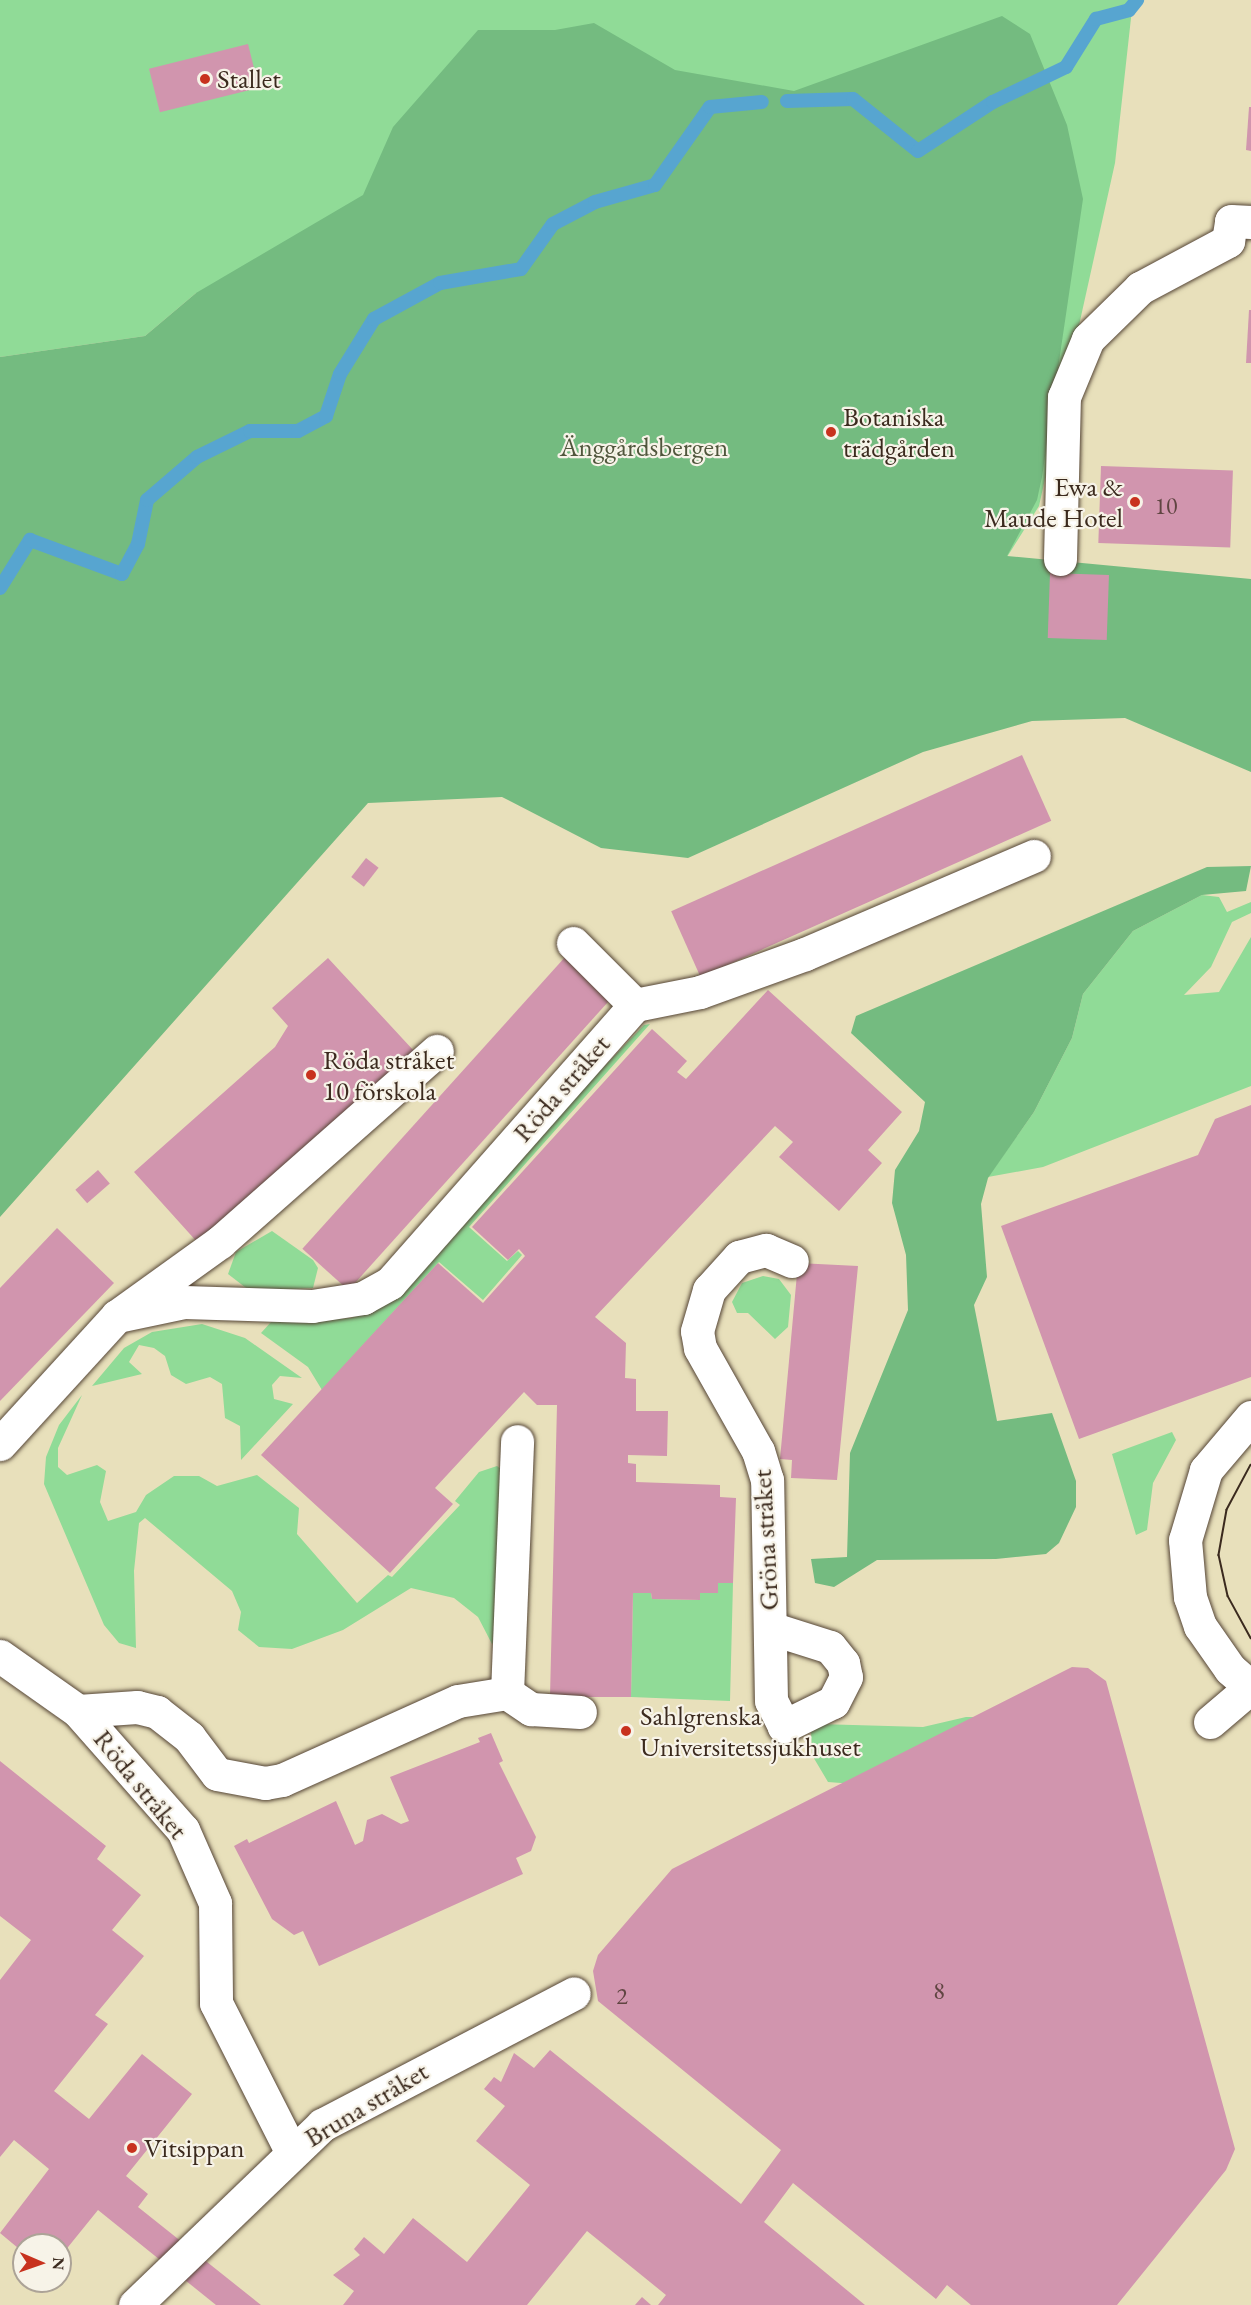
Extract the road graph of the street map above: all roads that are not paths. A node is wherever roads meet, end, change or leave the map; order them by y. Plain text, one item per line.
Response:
1 (1251, 222) edge
2 (1060, 559) dead end
3 (1035, 856) dead end
4 (573, 943) dead end
5 (634, 1005) junction
6 (437, 1051) dead end
7 (792, 1261) dead end
8 (117, 1316) junction
9 (1251, 1417) edge
10 (517, 1442) dead end
11 (0, 1444) edge
12 (770, 1628) junction
13 (0, 1656) edge
14 (1251, 1687) edge
15 (507, 1693) junction
16 (78, 1711) junction
17 (580, 1712) dead end
18 (1210, 1722) dead end
19 (574, 1993) dead end
20 (291, 2151) junction
21 (135, 2305) edge

1 - 2 street
3 - 5 street
4 - 5 street
5 - 8 street, Röda stråket
6 - 8 street
7 - 12 street, Gröna stråket
8 - 11 street
9 - 14 street
10 - 15 street
12 - 12 street, Gröna stråket
13 - 16 street, Röda stråket
14 - 18 street
15 - 16 street
15 - 17 street
16 - 20 street, Röda stråket
19 - 20 street, Bruna stråket
20 - 21 street, Bruna stråket

